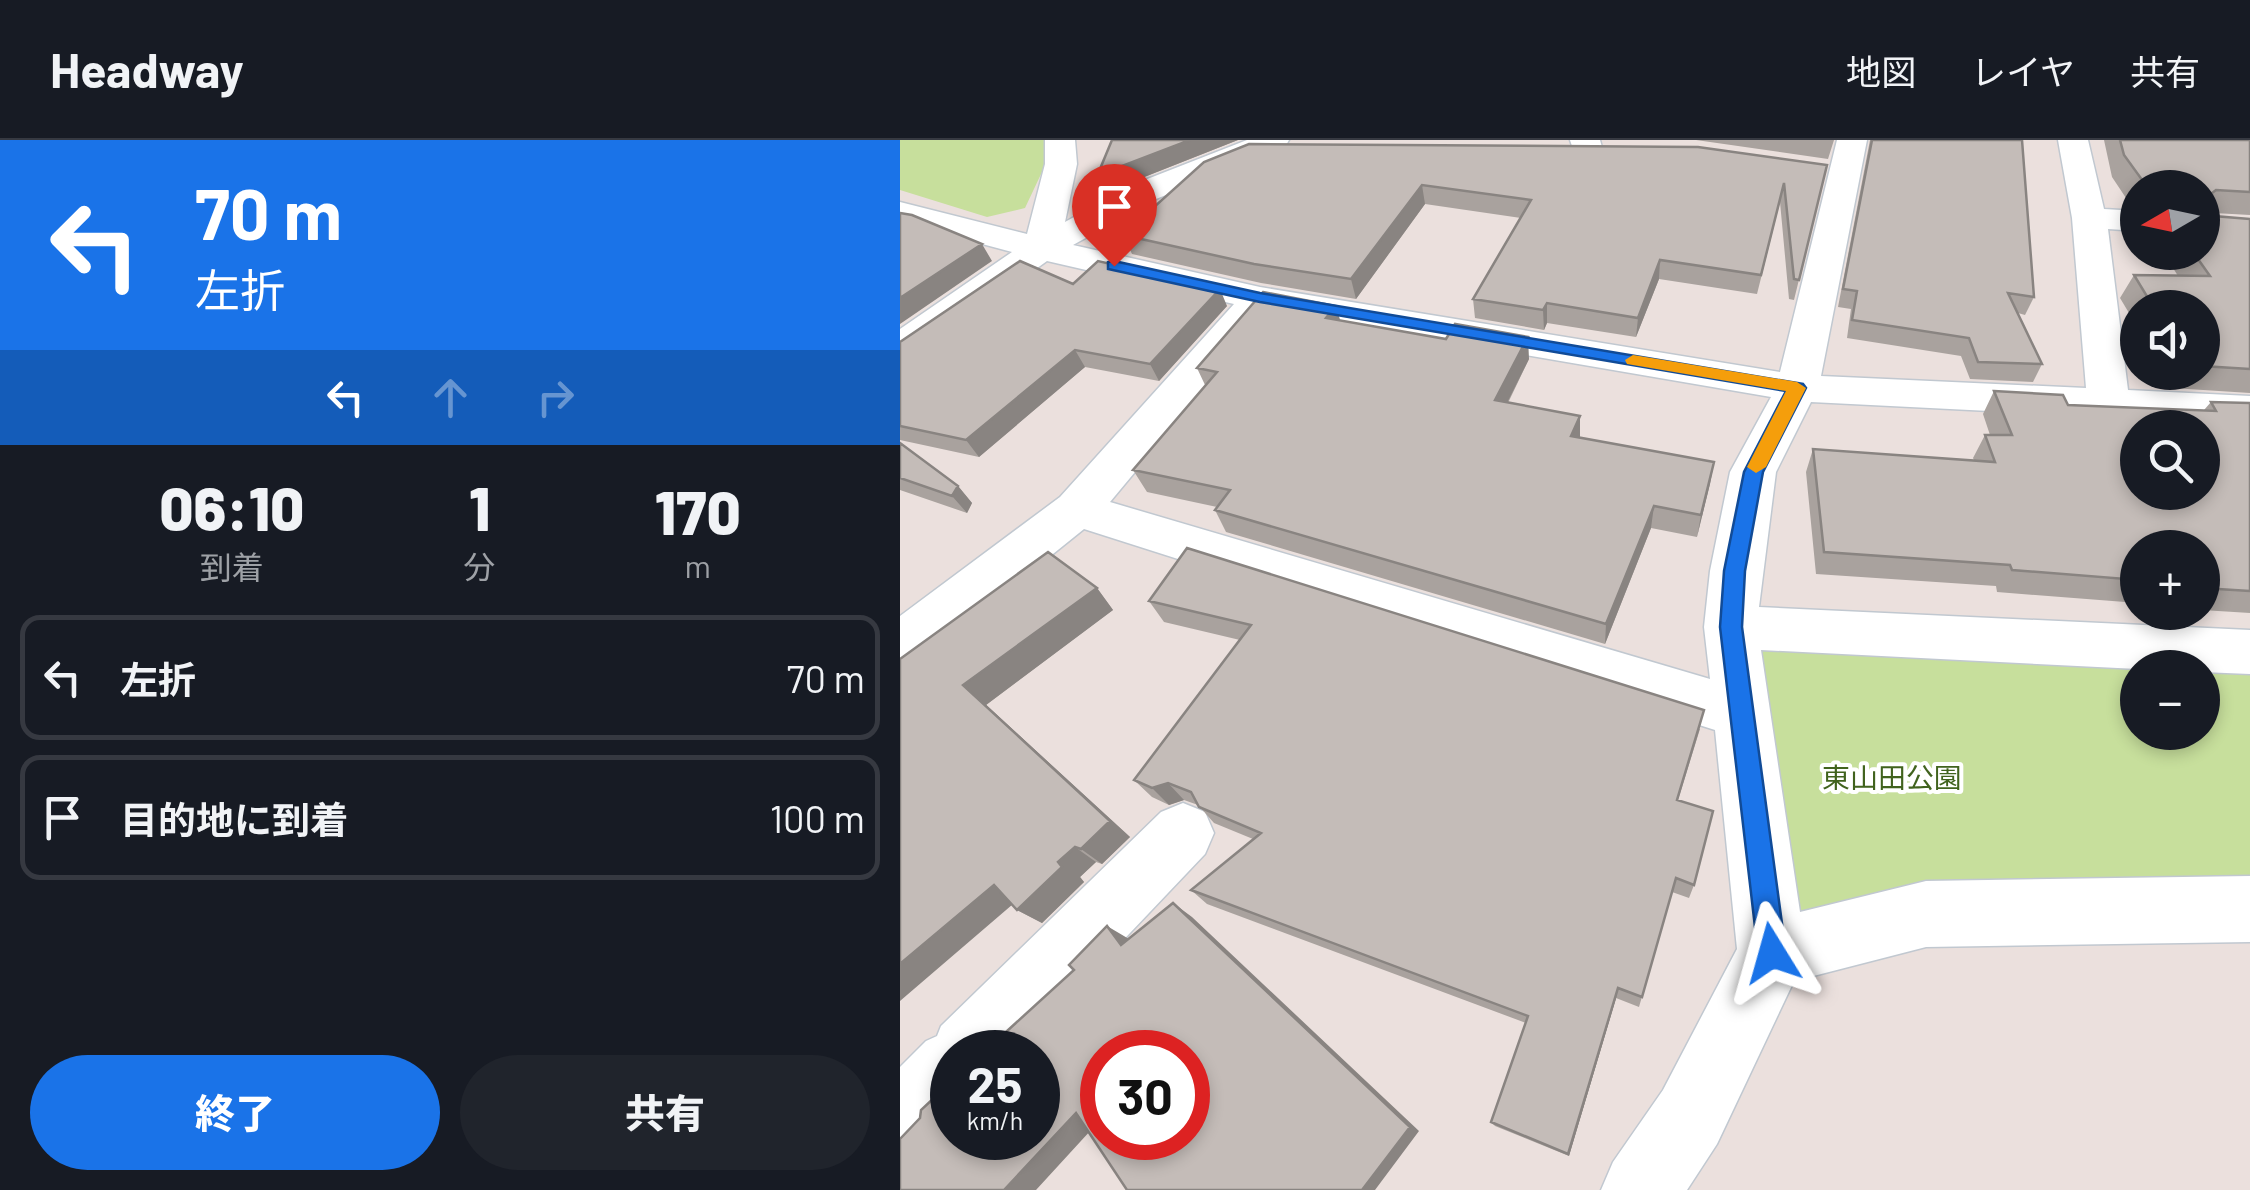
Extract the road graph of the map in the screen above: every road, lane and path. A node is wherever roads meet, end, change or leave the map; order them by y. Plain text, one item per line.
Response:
1 (1060, 140) edge
2 (2073, 140) edge
3 (1586, 145) edge
4 (1275, 147) edge
5 (1548, 150) edge
6 (1623, 152) edge
7 (1836, 161) edge
8 (900, 212) edge
9 (2089, 218) junction
10 (2120, 221) edge
11 (1040, 250) junction
12 (1260, 298) junction
13 (900, 347) edge
14 (1797, 388) junction
15 (2108, 400) junction
16 (2250, 410) edge
17 (1076, 508) junction
18 (1731, 627) junction
19 (900, 646) edge
20 (2250, 652) edge
21 (1740, 713) junction
22 (1183, 833) dead end
23 (2250, 910) edge
24 (1772, 953) junction
25 (989, 1030) edge
26 (930, 1089) edge
27 (900, 1120) edge
28 (1641, 1190) edge

1 - 11 street
2 - 9 street
3 - 5 street
3 - 6 street
4 - 11 street
7 - 14 street
8 - 11 street
9 - 10 street
9 - 15 street
11 - 12 street
11 - 13 street
12 - 14 street
12 - 17 street
14 - 15 street
14 - 18 street
15 - 16 street
17 - 19 street
17 - 21 street
18 - 20 street
18 - 21 street
21 - 24 street
22 - 25 street
23 - 24 street
24 - 28 street
26 - 27 street

